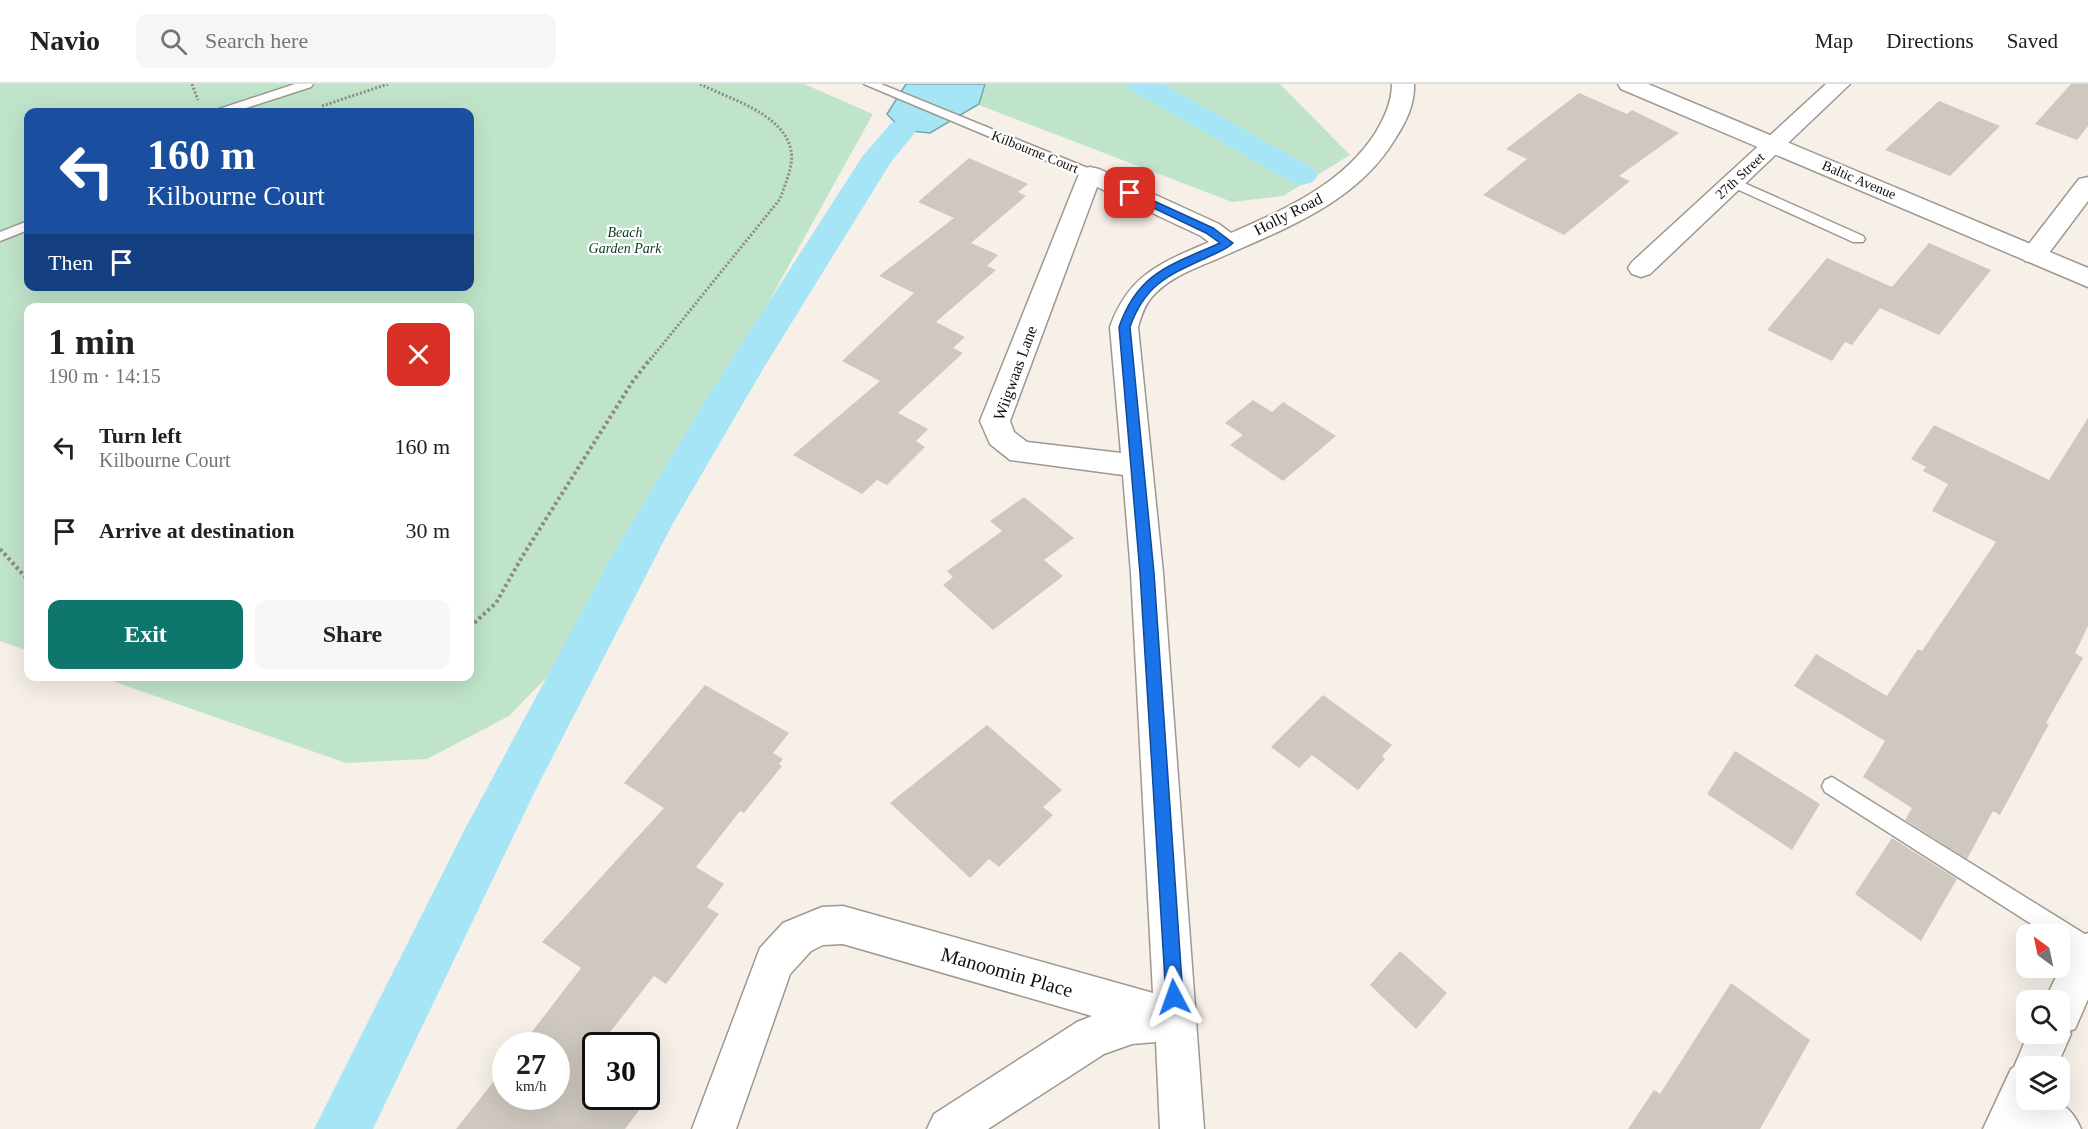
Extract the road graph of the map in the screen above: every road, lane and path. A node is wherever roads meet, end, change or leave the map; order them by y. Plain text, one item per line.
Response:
1 (307, 84) edge
2 (388, 84) edge
3 (700, 84) edge
4 (870, 84) edge
5 (1402, 84) edge
6 (1629, 84) edge
7 (1839, 84) edge
8 (235, 108) edge
9 (318, 108) edge
10 (1774, 144) junction
11 (1090, 174) junction
12 (1733, 182) junction
13 (2088, 184) edge
14 (24, 227) edge
15 (0, 237) edge
16 (1858, 239) dead end
17 (1227, 243) junction
18 (2034, 255) junction
19 (1641, 268) dead end
20 (2088, 278) edge
21 (1138, 466) junction
22 (0, 549) edge
23 (24, 576) edge
24 (474, 623) edge
25 (1832, 786) dead end
26 (2088, 950) edge
27 (2070, 991) edge
28 (1176, 1020) junction
29 (2038, 1110) edge
30 (714, 1129) edge
31 (949, 1129) edge
32 (1182, 1129) edge
33 (2059, 1129) edge

1 - 8 lane
2 - 9 path
3 - 24 path
4 - 11 lane, Kilbourne Court
5 - 17 street, Holly Road
6 - 10 street, Baltic Avenue
7 - 10 street, 27th Street
10 - 12 street, 27th Street
10 - 18 street, Baltic Avenue
11 - 17 street, Kilbourne Court
11 - 21 street, Wiigwaas Lane
12 - 16 lane
12 - 19 street, 27th Street
13 - 18 street
14 - 15 lane
17 - 21 street, Holly Road
18 - 20 street, Baltic Avenue
21 - 28 street, Holly Road
22 - 23 path
25 - 26 lane
26 - 27 street
28 - 30 street, Manoomin Place
28 - 31 street
28 - 32 street, Holly Road
29 - 33 street

